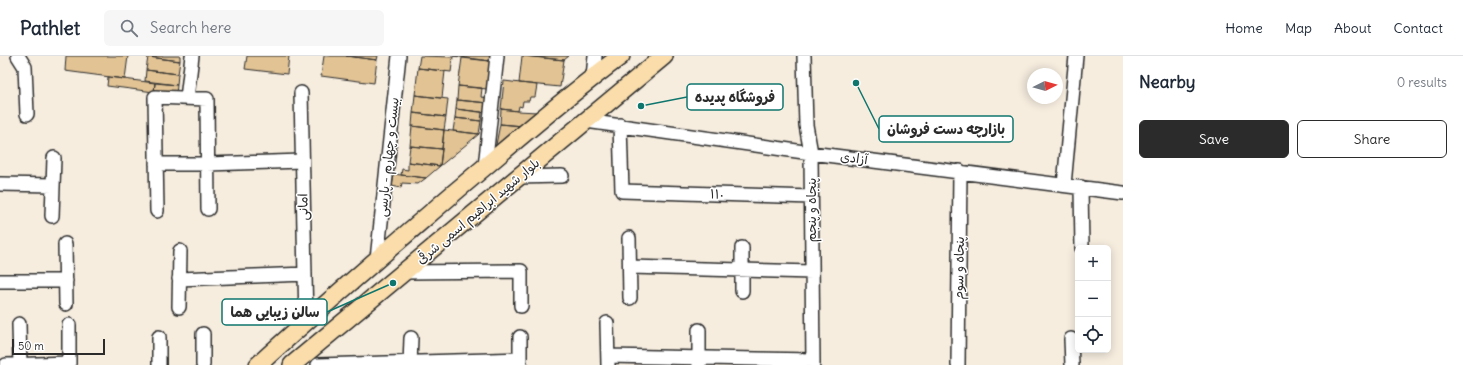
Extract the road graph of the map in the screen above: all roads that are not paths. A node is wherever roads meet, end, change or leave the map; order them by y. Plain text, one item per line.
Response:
1 (18, 56) edge
2 (192, 56) edge
3 (399, 56) edge
4 (497, 56) edge
5 (595, 56) edge
6 (621, 56) edge
7 (664, 56) edge
8 (804, 56) edge
9 (1076, 56) edge
10 (593, 77) junction
11 (301, 93) dead end
12 (187, 98) junction
13 (27, 114) dead end
14 (586, 121) junction
15 (620, 125) junction
16 (811, 153) junction
17 (54, 158) dead end
18 (302, 161) junction
19 (156, 164) junction
20 (207, 164) junction
21 (485, 167) junction
22 (960, 171) junction
23 (562, 176) dead end
24 (518, 177) junction
25 (0, 184) edge
26 (53, 185) junction
27 (1064, 185) junction
28 (1081, 187) junction
29 (1123, 193) edge
30 (811, 197) junction
31 (208, 209) dead end
32 (157, 211) dead end
33 (52, 216) dead end
34 (629, 238) dead end
35 (65, 244) dead end
36 (1082, 245) edge
37 (742, 248) dead end
38 (180, 251) dead end
39 (377, 259) junction
40 (630, 267) junction
41 (742, 270) junction
42 (404, 272) junction
43 (812, 272) junction
44 (305, 274) junction
45 (179, 279) junction
46 (0, 281) edge
47 (66, 281) junction
48 (742, 291) dead end
49 (630, 298) dead end
50 (66, 304) dead end
51 (521, 306) dead end
52 (178, 307) dead end
53 (306, 321) junction
54 (607, 323) dead end
55 (20, 324) dead end
56 (69, 325) dead end
57 (699, 330) dead end
58 (203, 334) dead end
59 (160, 337) dead end
60 (520, 337) dead end
61 (411, 338) dead end
62 (1071, 339) dead end
63 (608, 360) edge
64 (699, 361) edge
65 (520, 362) edge
66 (813, 362) edge
67 (69, 364) edge
68 (410, 364) edge
69 (6, 365) edge
70 (20, 365) edge
71 (159, 365) edge
72 (203, 365) edge
73 (258, 365) edge
74 (292, 365) edge
75 (318, 365) edge
76 (958, 365) edge
77 (1072, 365) edge

1 - 13 street
2 - 12 street
3 - 39 street, بیست و چهارم - پارسی
4 - 21 street
5 - 10 street
6 - 10 main road
7 - 14 main road, بلوار شهید ابراهیم اسمی شرقی
8 - 16 street, پنجاه و پنجم
9 - 27 street
10 - 21 main road
11 - 18 street, امانی
12 - 19 street
12 - 20 street
14 - 15 street, آزادی
14 - 24 main road, بلوار شهید ابراهیم اسمی شرقی
15 - 16 street, آزادی
15 - 30 street, ۱۱۰
16 - 22 street, آزادی
16 - 30 street, پنجاه و پنجم
17 - 26 street
18 - 20 street
18 - 44 street, امانی
19 - 20 street
19 - 32 street
20 - 31 street
21 - 39 main road
22 - 27 street, آزادی
22 - 76 street, پنجاه و سوم
23 - 24 street
24 - 42 main road, بلوار شهید ابراهیم اسمی شرقی
25 - 26 street
26 - 33 street
27 - 28 street, آزادی
28 - 29 street, آزادی
28 - 36 street
30 - 43 street, پنجاه و پنجم
34 - 40 street
35 - 47 street
37 - 41 street
38 - 45 street
39 - 53 main road
40 - 41 street
40 - 49 street
41 - 43 street
41 - 48 street
42 - 51 street
42 - 74 main road, بلوار شهید ابراهیم اسمی شرقی
43 - 66 street, پنجاه و پنجم
44 - 45 street
44 - 53 street, امانی
45 - 52 street
46 - 47 street
47 - 50 street
53 - 73 main road
54 - 63 street
55 - 70 street
56 - 67 street
57 - 64 street
58 - 72 street
59 - 71 street
60 - 65 street
61 - 68 street
62 - 77 street
63 - 64 street
64 - 66 street
65 - 68 street
67 - 70 street
68 - 75 street
69 - 70 street

